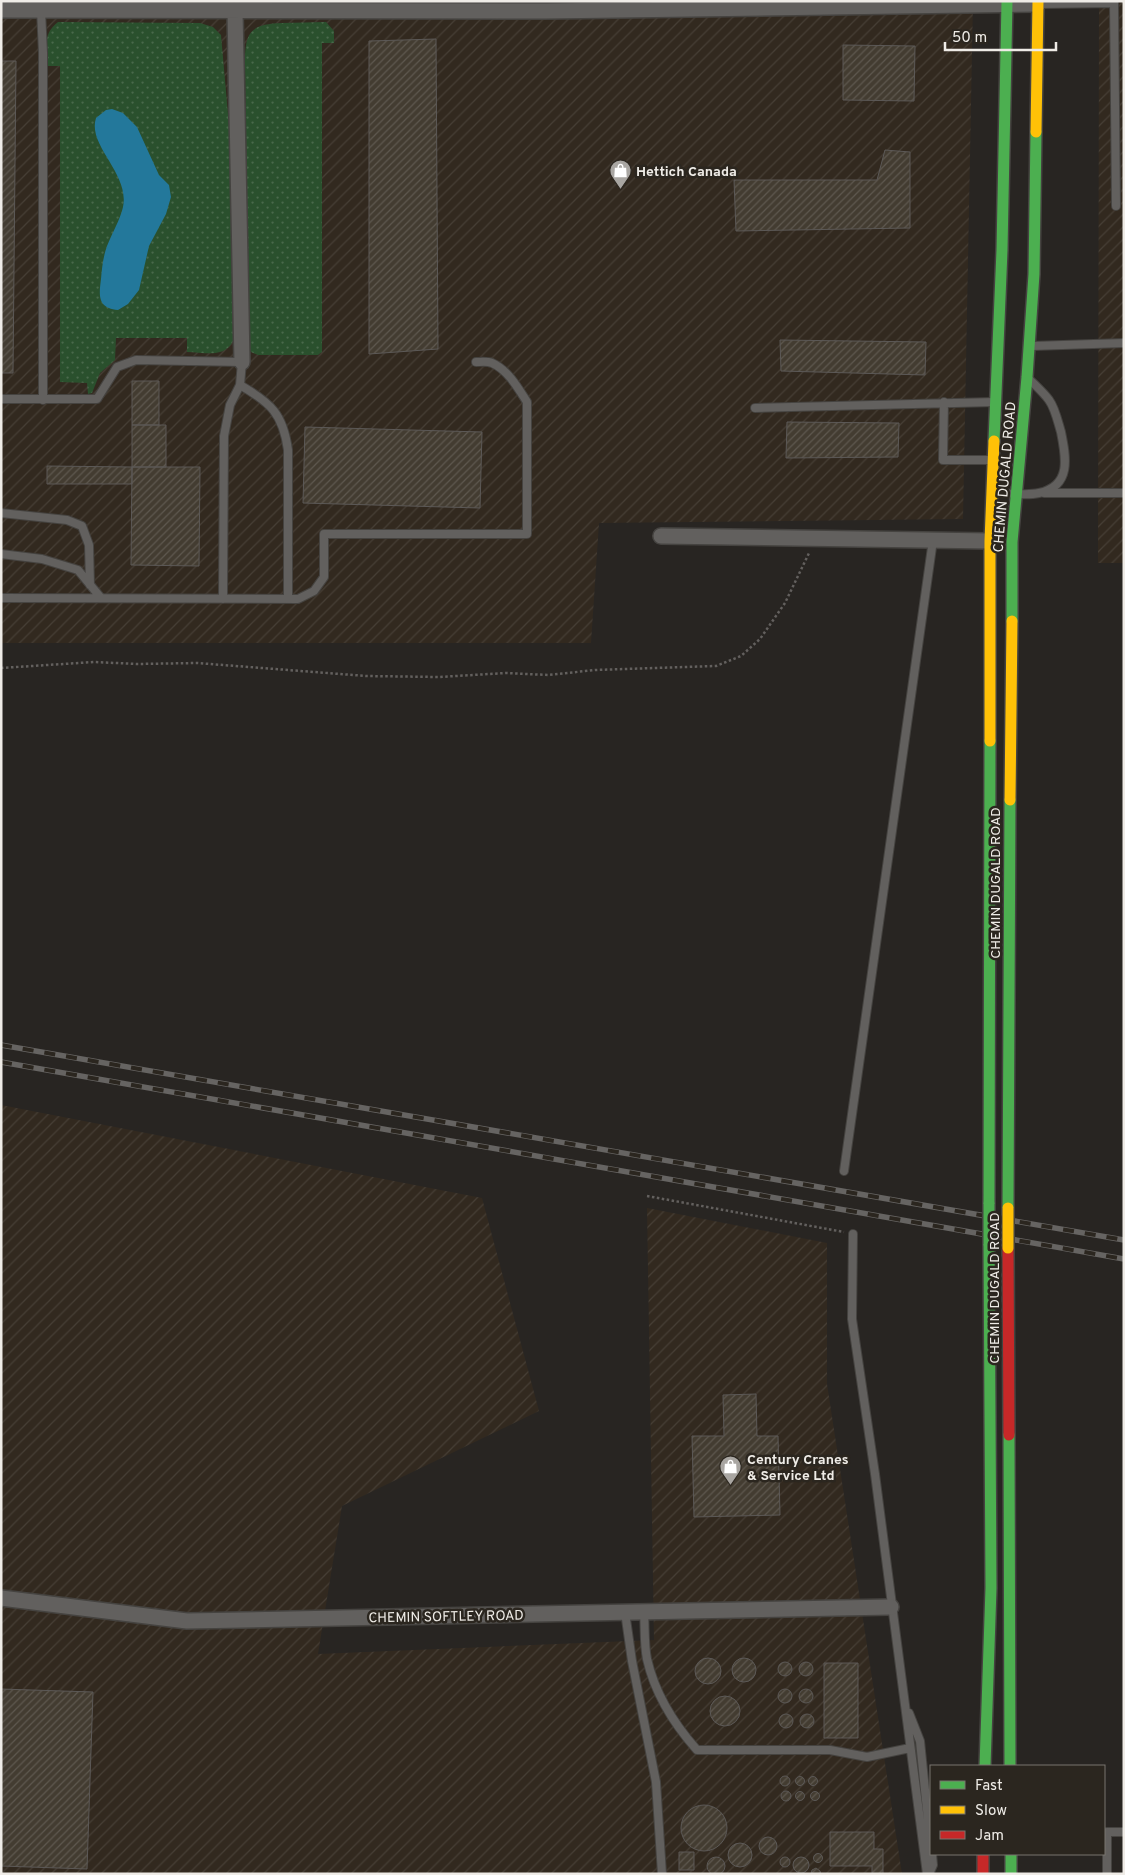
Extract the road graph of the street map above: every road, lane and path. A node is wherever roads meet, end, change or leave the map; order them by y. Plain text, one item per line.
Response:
1 (1007, 2) edge
2 (1038, 2) edge
3 (1114, 2) edge
4 (899, 3) edge
5 (68, 6) edge
6 (546, 6) edge
7 (1, 10) edge
8 (41, 10) junction
9 (235, 12) junction
10 (1120, 93) edge
11 (1116, 206) dead end
12 (1124, 343) edge
13 (1030, 346) junction
14 (242, 362) junction
15 (476, 362) dead end
16 (1027, 377) junction
17 (240, 385) junction
18 (1, 399) edge
19 (43, 400) junction
20 (944, 402) junction
21 (995, 402) junction
22 (755, 408) dead end
23 (992, 460) junction
24 (991, 492) junction
25 (1016, 493) junction
26 (1039, 493) junction
27 (1124, 493) edge
28 (1, 513) edge
29 (660, 536) dead end
30 (816, 538) junction
31 (933, 540) junction
32 (990, 541) junction
33 (1, 554) edge
34 (90, 585) junction
35 (1, 598) edge
36 (101, 598) junction
37 (223, 599) junction
38 (288, 599) junction
39 (1, 668) edge
40 (844, 1172) dead end
41 (647, 1196) dead end
42 (853, 1234) joint
43 (1, 1598) edge
44 (891, 1607) junction
45 (625, 1612) junction
46 (644, 1612) junction
47 (904, 1701) junction
48 (910, 1748) junction
49 (985, 1765) edge
50 (1010, 1765) edge
51 (1124, 1832) edge
52 (930, 1835) edge
53 (932, 1855) edge
54 (983, 1855) edge
55 (1010, 1855) edge
56 (662, 1874) edge
57 (928, 1874) edge
58 (983, 1874) edge
59 (1011, 1874) edge
60 (1107, 1874) edge

1 - 2 street
1 - 4 street
1 - 21 main road, CHEMIN DUGALD ROAD
2 - 3 lane
2 - 13 main road, CHEMIN DUGALD ROAD
3 - 10 lane
4 - 6 street
5 - 8 street
5 - 9 street
6 - 9 street
7 - 8 street
8 - 19 lane
9 - 14 street
10 - 11 lane
12 - 13 lane
13 - 16 main road, CHEMIN DUGALD ROAD
14 - 17 lane
14 - 19 lane
15 - 38 lane
16 - 25 main road, CHEMIN DUGALD ROAD
16 - 26 lane
17 - 37 lane
17 - 38 lane
18 - 19 lane
20 - 21 lane
20 - 22 lane
20 - 23 lane
21 - 23 main road, CHEMIN DUGALD ROAD
23 - 24 main road, CHEMIN DUGALD ROAD
24 - 25 lane
24 - 32 main road, CHEMIN DUGALD ROAD
25 - 26 lane
25 - 50 main road, CHEMIN DUGALD ROAD, bridge
26 - 27 lane
28 - 34 lane
29 - 30 street
30 - 31 street
30 - 39 path
31 - 32 street
31 - 40 lane
32 - 49 main road, CHEMIN DUGALD ROAD, bridge
33 - 34 lane
34 - 36 lane
35 - 36 lane
36 - 37 lane
37 - 38 lane
41 - 42 path
42 - 44 lane
43 - 45 street, CHEMIN SOFTLEY ROAD
44 - 46 street, CHEMIN SOFTLEY ROAD
44 - 47 lane
45 - 46 street, CHEMIN SOFTLEY ROAD
45 - 56 lane
46 - 48 lane
47 - 48 lane
47 - 52 lane
48 - 57 lane
51 - 60 lane
53 - 57 lane
54 - 58 main road
55 - 59 main road

